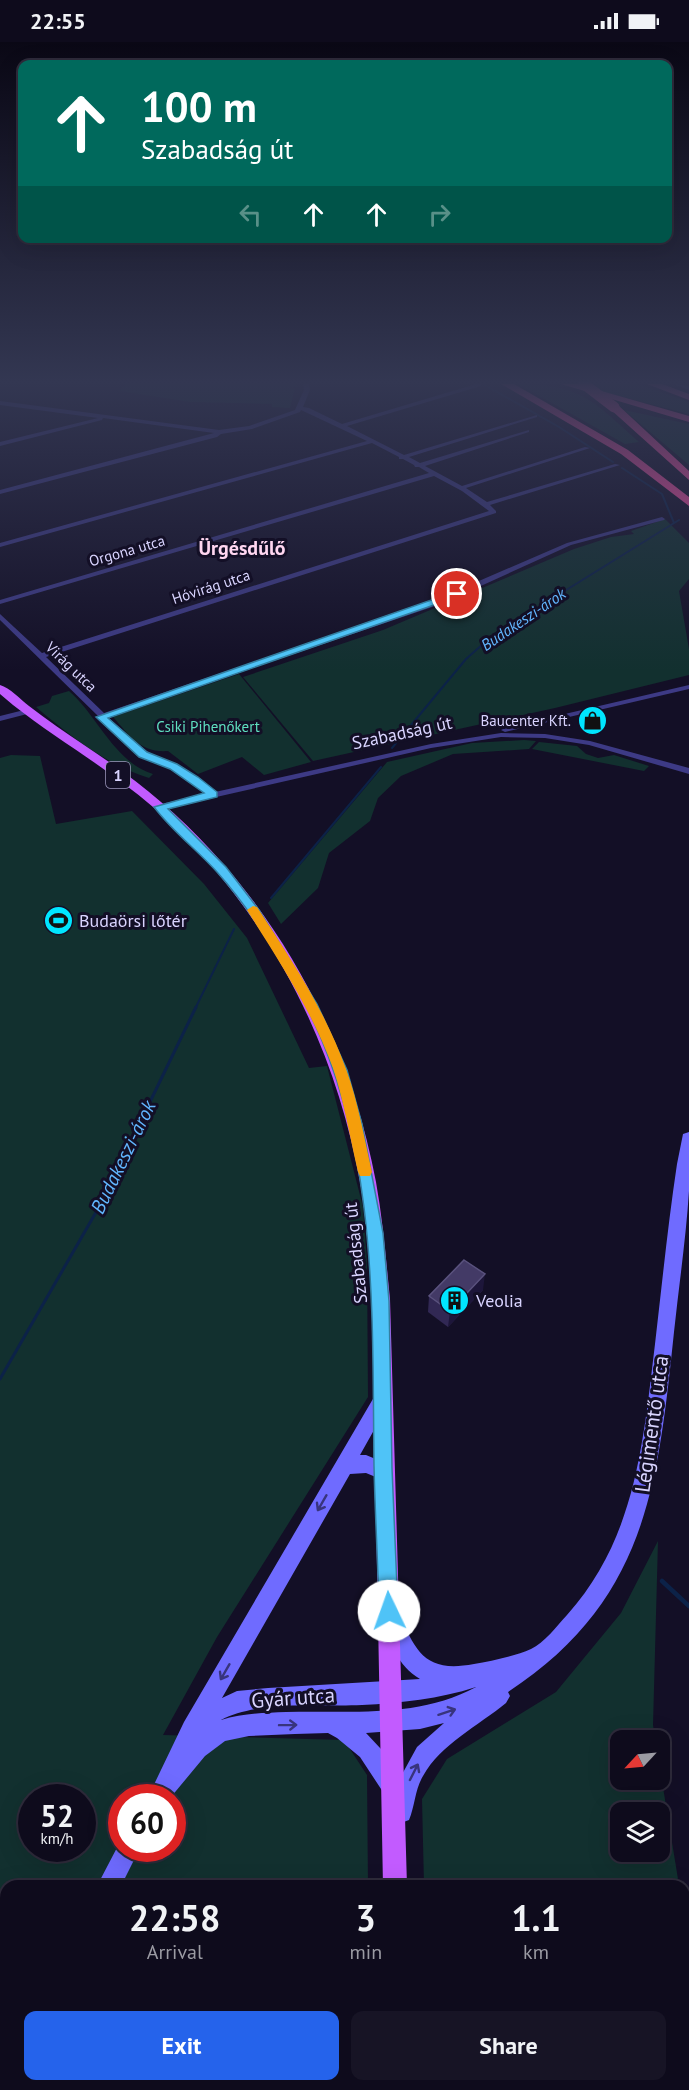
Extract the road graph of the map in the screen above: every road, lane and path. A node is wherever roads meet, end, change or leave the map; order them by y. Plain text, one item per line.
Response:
1 (48, 480) edge
2 (235, 480) edge
3 (414, 480) edge
4 (444, 480) edge
5 (488, 480) edge
6 (568, 480) edge
7 (662, 480) edge
8 (461, 488) junction
9 (0, 492) edge
10 (689, 503) edge
11 (486, 504) junction
12 (662, 519) dead end
13 (0, 545) edge
14 (0, 602) edge
15 (0, 616) edge
16 (40, 656) junction
17 (689, 687) edge
18 (0, 688) edge
19 (28, 711) junction
20 (101, 717) junction
21 (0, 719) edge
22 (501, 735) junction
23 (689, 771) edge
24 (213, 795) junction
25 (159, 807) junction
26 (689, 1138) edge
27 (383, 1398) junction
28 (344, 1465) junction
29 (383, 1471) junction
30 (389, 1611) junction
31 (545, 1653) junction
32 (484, 1674) junction
33 (389, 1693) junction
34 (390, 1722) junction
35 (331, 1724) junction
36 (192, 1730) junction
37 (166, 1784) edge
38 (168, 1784) edge
39 (391, 1784) junction
40 (394, 1848) junction
41 (121, 1862) edge
42 (111, 1880) edge
43 (395, 1880) edge

1 - 9 street
2 - 13 street
3 - 14 street, Orgona utca
4 - 8 street
5 - 8 street
6 - 11 street
7 - 10 highway
8 - 11 street
11 - 16 street, Hóvirág utca
12 - 20 street
15 - 16 street, Virág utca
16 - 20 street, Virág utca
17 - 22 street
18 - 19 main road, Szabadság út / 1
19 - 21 street
19 - 25 main road, Szabadság út / 1
20 - 24 street, Virág utca
22 - 23 street, Szabadság út
22 - 24 street, Szabadság út
24 - 25 street, Szabadság út
25 - 27 main road, Szabadság út / 1
26 - 31 main road, Légimentő utca
27 - 28 main road
27 - 29 main road, 1
28 - 29 main road
28 -> 36 main road
29 - 30 main road, 1
30 - 32 main road
30 - 33 main road, 1
31 - 32 main road
34 -> 31 main road, Légimentő utca
40 -> 31 main road
32 - 33 main road
33 - 34 main road, 1
33 - 36 main road, Gyár utca
34 - 35 main road, Gyár utca
34 - 39 main road, 1
38 -> 35 main road, Gyár utca
35 - 39 main road
36 - 37 main road, Gyár utca
39 - 40 main road, 1
40 - 43 main road, 1
41 - 42 main road

